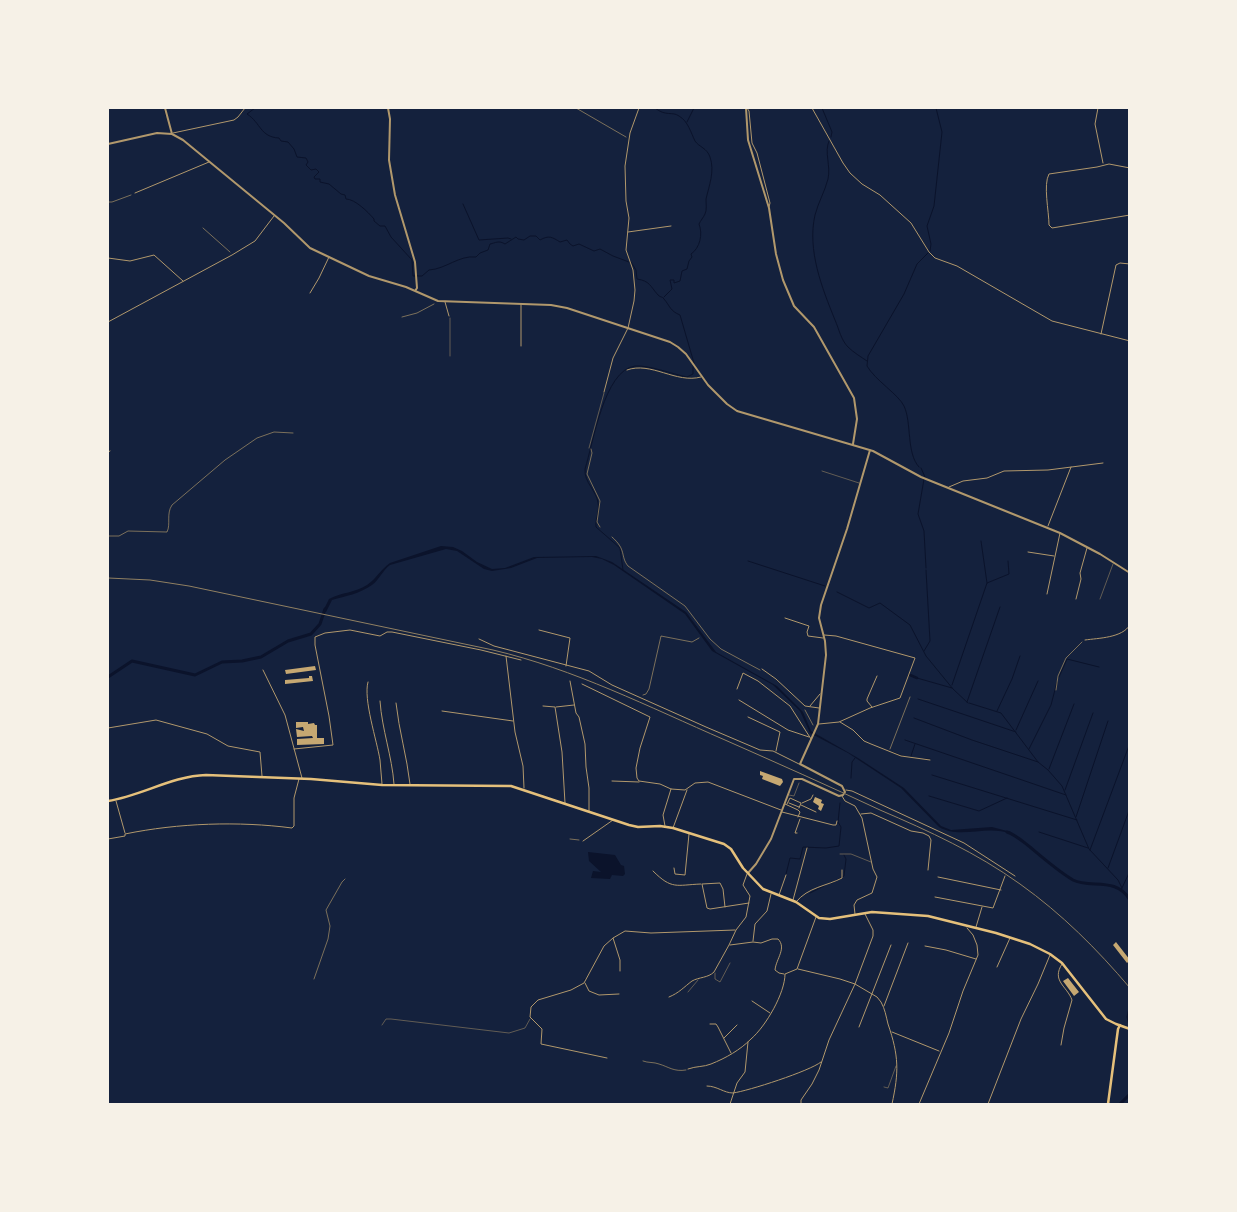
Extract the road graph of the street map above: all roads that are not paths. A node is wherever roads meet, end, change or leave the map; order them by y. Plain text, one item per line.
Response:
1 (166, 108) edge
2 (245, 108) edge
3 (388, 108) edge
4 (639, 108) edge
5 (746, 108) edge
6 (812, 108) edge
7 (1098, 108) edge
8 (172, 134) junction
9 (108, 144) edge
10 (210, 162) junction
11 (1104, 164) junction
12 (1130, 168) edge
13 (134, 193) road end
14 (769, 208) junction
15 (274, 215) junction
16 (1130, 215) edge
17 (670, 226) dead end
18 (628, 232) junction
19 (329, 256) junction
20 (108, 258) edge
21 (1130, 264) edge
22 (183, 281) junction
23 (415, 291) junction
24 (310, 293) dead end
25 (436, 300) junction
26 (444, 302) junction
27 (521, 303) junction
28 (434, 304) road end
29 (449, 316) joint
30 (108, 322) edge
31 (628, 328) junction
32 (1101, 334) junction
33 (1130, 341) edge
34 (521, 346) dead end
35 (450, 356) dead end
36 (628, 370) dead end
37 (701, 376) junction
38 (604, 392) joint
39 (853, 444) junction
40 (589, 448) dead end
41 (870, 450) junction
42 (1103, 463) dead end
43 (1071, 467) junction
44 (822, 471) dead end
45 (861, 483) junction
46 (948, 488) junction
47 (1048, 527) junction
48 (1060, 532) junction
49 (1087, 548) junction
50 (1028, 552) dead end
51 (1054, 556) junction
52 (1114, 563) junction
53 (1130, 573) edge
54 (1047, 594) dead end
55 (1076, 599) dead end
56 (1100, 599) dead end
57 (785, 618) dead end
58 (1130, 625) edge
59 (539, 630) dead end
60 (824, 636) junction
61 (479, 639) dead end
62 (1085, 640) road end
63 (506, 656) junction
64 (521, 660) dead end
65 (566, 666) junction
66 (263, 670) dead end
67 (762, 670) road end
68 (878, 676) dead end
69 (570, 681) dead end
70 (368, 682) dead end
71 (582, 684) dead end
72 (737, 689) dead end
73 (821, 694) junction
74 (739, 700) dead end
75 (380, 701) dead end
76 (396, 703) dead end
77 (574, 705) junction
78 (543, 706) dead end
79 (555, 707) junction
80 (810, 707) junction
81 (874, 707) junction
82 (819, 708) junction
83 (442, 711) dead end
84 (748, 718) dead end
85 (514, 721) junction
86 (839, 722) junction
87 (818, 724) junction
88 (108, 728) edge
89 (811, 738) junction
90 (294, 749) junction
91 (776, 752) junction
92 (930, 760) dead end
93 (800, 764) junction
94 (262, 777) junction
95 (301, 779) junction
96 (638, 780) junction
97 (612, 781) dead end
98 (634, 782) junction
99 (642, 782) junction
100 (382, 784) junction
101 (799, 784) dead end
102 (394, 785) junction
103 (410, 785) junction
104 (524, 789) junction
105 (671, 789) junction
106 (687, 789) junction
107 (845, 790) junction
108 (787, 794) junction
109 (813, 795) dead end
110 (794, 796) junction
111 (842, 796) junction
112 (116, 800) junction
113 (793, 800) junction
114 (108, 801) edge
115 (566, 804) junction
116 (787, 804) junction
117 (800, 806) junction
118 (781, 811) junction
119 (589, 812) junction
120 (816, 812) dead end
121 (860, 814) junction
122 (799, 818) junction
123 (613, 820) junction
124 (838, 821) dead end
125 (665, 826) junction
126 (673, 828) junction
127 (689, 833) junction
128 (797, 833) dead end
129 (125, 834) junction
130 (108, 839) edge
131 (583, 840) road end
132 (807, 848) dead end
133 (840, 854) dead end
134 (872, 863) junction
135 (674, 868) dead end
136 (842, 870) dead end
137 (928, 870) dead end
138 (653, 871) dead end
139 (747, 873) junction
140 (786, 875) dead end
141 (1005, 876) dead end
142 (1015, 876) dead end
143 (938, 877) dead end
144 (702, 884) junction
145 (1000, 890) junction
146 (771, 893) junction
147 (779, 896) junction
148 (935, 897) dead end
149 (795, 902) junction
150 (749, 903) junction
151 (725, 907) junction
152 (982, 907) junction
153 (865, 912) junction
154 (855, 914) junction
155 (816, 916) junction
156 (967, 925) junction
157 (976, 928) junction
158 (736, 930) junction
159 (1010, 937) junction
160 (613, 938) junction
161 (753, 942) junction
162 (908, 943) dead end
163 (729, 945) junction
164 (891, 945) dead end
165 (925, 946) dead end
166 (1050, 954) junction
167 (977, 960) junction
168 (730, 963) dead end
169 (1062, 963) junction
170 (997, 967) dead end
171 (797, 969) junction
172 (715, 970) junction
173 (620, 971) dead end
174 (785, 974) junction
175 (698, 980) junction
176 (584, 982) junction
177 (855, 984) junction
178 (688, 992) dead end
179 (620, 994) dead end
180 (873, 995) junction
181 (669, 997) dead end
182 (752, 1001) dead end
183 (884, 1007) junction
184 (770, 1014) junction
185 (530, 1017) junction
186 (710, 1024) dead end
187 (382, 1025) dead end
188 (737, 1025) dead end
189 (1120, 1025) junction
190 (859, 1027) dead end
191 (1128, 1028) edge
192 (891, 1032) junction
193 (723, 1038) junction
194 (748, 1042) junction
195 (1061, 1045) dead end
196 (941, 1051) junction
197 (731, 1054) junction
198 (607, 1058) dead end
199 (821, 1062) junction
200 (897, 1062) junction
201 (688, 1069) road end
202 (708, 1086) dead end
203 (884, 1086) dead end
204 (733, 1093) junction
205 (730, 1104) edge
206 (801, 1104) edge
207 (892, 1104) edge
208 (919, 1104) edge
209 (988, 1104) edge
210 (1108, 1104) edge

1 - 8 street
2 - 8 street
3 - 23 street
4 - 18 street
5 - 14 street
5 - 14 street
6 - 32 street
7 - 11 street
8 - 9 street
8 - 10 street
10 - 13 street
10 - 15 street
11 - 12 street
11 - 16 street
14 - 39 street
15 - 19 street
15 - 22 street
17 - 18 street
18 - 31 street
19 - 23 street
19 - 24 street
20 - 22 street
21 - 32 street
22 - 30 street
23 - 25 street
25 - 26 street
25 - 28 street
26 - 27 street
26 - 29 street
27 - 31 street
27 - 34 street
29 - 35 lane
31 - 37 street
31 - 38 street
32 - 33 street
36 - 37 street
37 - 39 street
38 - 40 lane
39 - 41 street
41 - 45 street
41 - 46 street
42 - 43 street
43 - 46 street
43 - 47 street
44 - 45 lane
45 - 60 street
46 - 47 street
47 - 48 street
48 - 49 street
48 - 51 street
49 - 52 street
49 - 55 street
50 - 51 street
51 - 54 street
52 - 53 street
52 - 56 lane
57 - 60 street
58 - 62 street
59 - 65 street
60 - 73 street
60 - 81 street
61 - 65 street
63 - 64 street
63 - 85 street
63 - 90 street
65 - 91 street
66 - 90 street
67 - 80 street
68 - 81 street
69 - 77 street
70 - 100 street
71 - 96 street
72 - 89 street
73 - 80 street
73 - 82 street
74 - 89 street
75 - 102 street
76 - 103 street
77 - 79 street
77 - 119 street
78 - 79 street
79 - 115 street
80 - 82 street
81 - 86 street
82 - 87 street
83 - 85 street
84 - 91 street
85 - 104 street
86 - 87 street
86 - 92 street
87 - 89 street
88 - 94 street
89 - 93 street
90 - 95 street
91 - 93 street
93 - 107 street
94 - 95 main road
94 - 112 main road
95 - 100 main road
95 - 129 street
96 - 98 street
96 - 99 street
97 - 98 street
98 - 99 street
99 - 105 street
100 - 102 main road
101 - 110 lane
102 - 103 main road
103 - 104 main road
104 - 115 main road
105 - 106 street
105 - 125 street
106 - 118 street
106 - 126 street
107 - 111 street
107 - 142 street
108 - 110 lane
108 - 111 street
108 - 116 street
109 - 117 street
110 - 113 street
111 - 121 street
112 - 114 main road
112 - 129 street
113 - 116 street
113 - 117 street
115 - 119 main road
116 - 117 street
116 - 118 street
116 - 122 street
117 - 120 street
118 - 122 street
118 - 139 street
119 - 123 main road
121 - 134 street
121 - 137 street
122 - 124 street
122 - 128 street
123 - 125 main road
123 - 131 street
125 - 126 main road
126 - 127 main road
127 - 135 street
127 - 139 main road
129 - 130 street
132 - 149 street
133 - 134 lane
134 - 154 street
136 - 149 street
138 - 144 street
139 - 146 main road
139 - 150 street
140 - 147 street
141 - 145 street
143 - 145 street
144 - 151 street
144 - 151 street
145 - 152 street
146 - 147 main road
146 - 161 street
147 - 149 main road
148 - 152 street
149 - 155 main road
150 - 151 street
150 - 158 street
152 - 157 street
153 - 154 main road
153 - 156 main road
153 - 177 street
154 - 155 main road
155 - 171 street
156 - 157 main road
156 - 167 street
157 - 159 main road
158 - 160 street
158 - 163 street
159 - 166 main road
159 - 170 street
160 - 173 street
160 - 176 street
161 - 163 street
161 - 174 street
162 - 183 street
163 - 172 street
164 - 180 street
165 - 167 street
166 - 169 main road
166 - 209 street
167 - 196 street
168 - 172 lane
169 - 189 main road
169 - 195 street
171 - 174 street
171 - 177 street
172 - 175 street
174 - 184 street
175 - 178 lane
175 - 181 street
176 - 179 street
176 - 185 street
177 - 180 street
177 - 199 street
180 - 183 street
180 - 190 street
182 - 184 street
183 - 192 street
184 - 194 street
185 - 187 lane
185 - 198 street
186 - 193 street
188 - 193 street
189 - 191 main road
189 - 210 main road
192 - 196 street
192 - 200 street
193 - 197 street
194 - 197 street
194 - 204 street
196 - 208 street
197 - 201 street
199 - 204 street
199 - 206 street
200 - 203 lane
200 - 207 street
202 - 204 street
204 - 205 street

